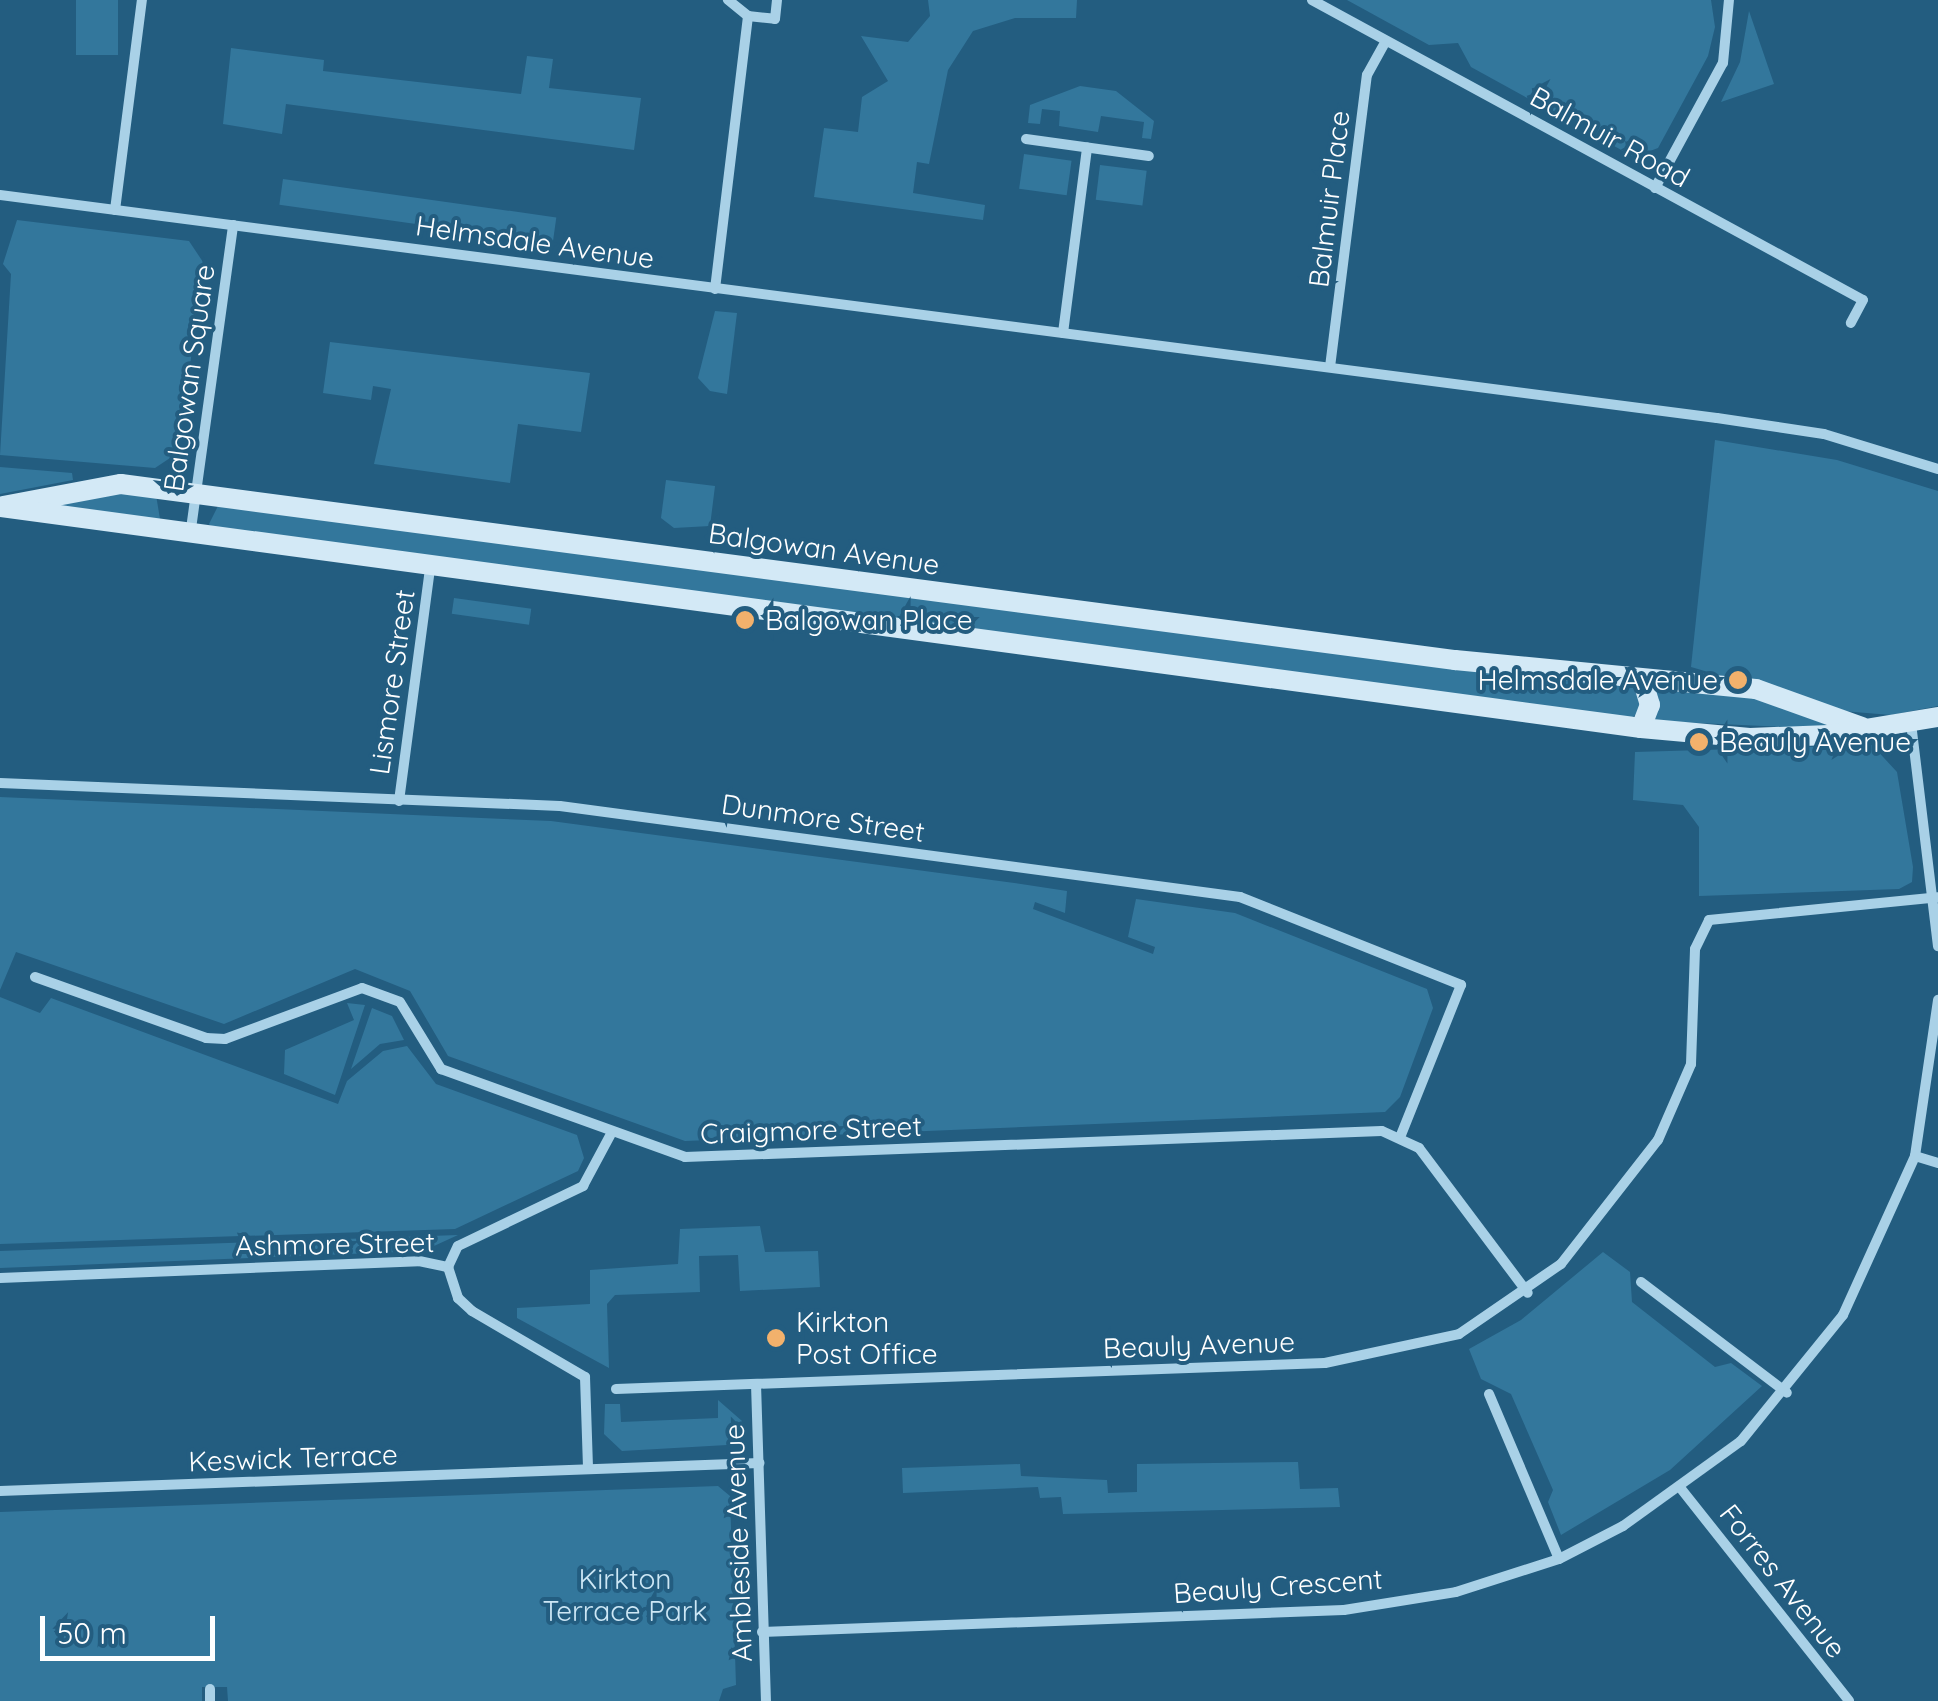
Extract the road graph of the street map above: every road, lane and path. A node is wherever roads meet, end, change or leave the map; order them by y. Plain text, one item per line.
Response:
1 (142, 0) edge
2 (728, 0) edge
3 (777, 0) edge
4 (1312, 0) edge
5 (1728, 0) edge
6 (748, 16) junction
7 (1386, 41) junction
8 (1026, 139) dead end
9 (1087, 148) junction
10 (1149, 156) dead end
11 (1655, 188) junction
12 (0, 196) edge
13 (115, 210) junction
14 (233, 225) junction
15 (716, 289) junction
16 (1851, 322) dead end
17 (1064, 333) junction
18 (1330, 367) junction
19 (1938, 469) edge
20 (196, 494) junction
21 (189, 538) junction
22 (430, 568) junction
23 (1643, 682) junction
24 (1938, 716) edge
25 (1911, 722) junction
26 (1864, 727) junction
27 (1641, 728) junction
28 (0, 783) edge
29 (399, 800) junction
30 (1937, 897) edge
31 (1938, 946) edge
32 (36, 978) dead end
33 (1938, 1000) edge
34 (612, 1132) junction
35 (1401, 1135) junction
36 (1915, 1156) junction
37 (1938, 1163) edge
38 (448, 1267) junction
39 (0, 1278) edge
40 (1640, 1282) dead end
41 (1528, 1293) junction
42 (756, 1384) junction
43 (616, 1389) dead end
44 (1787, 1393) junction
45 (1489, 1394) dead end
46 (759, 1463) junction
47 (588, 1469) junction
48 (1682, 1490) junction
49 (0, 1491) edge
50 (1559, 1559) junction
51 (762, 1632) junction
52 (766, 1701) edge
53 (1849, 1701) edge

1 - 13 street
2 - 6 street
3 - 6 street
4 - 7 street, Balmuir Road
5 - 11 street
6 - 15 street
7 - 11 street, Balmuir Road
7 - 18 street, Balmuir Place
8 - 9 street
9 - 10 street
9 - 17 street
11 - 16 street, Balmuir Road
12 - 13 street, Helmsdale Avenue
13 - 14 street, Helmsdale Avenue
14 - 15 street, Helmsdale Avenue
14 - 20 street, Balgowan Square
15 - 17 street, Helmsdale Avenue
17 - 18 street, Helmsdale Avenue
18 - 19 street, Helmsdale Avenue
20 - 21 street, Balgowan Square
20 - 21 street, Balgowan Avenue
20 - 23 street, Balgowan Avenue
21 - 22 street, Balgowan Avenue
22 - 27 street, Balgowan Avenue
22 - 29 street, Lismore Street
23 - 26 street, Balgowan Avenue
23 - 27 street
24 - 25 street, Balgowan Avenue
25 - 26 street, Balgowan Avenue
25 - 30 street
26 - 27 street, Balgowan Avenue
28 - 29 street, Dunmore Street
29 - 35 street, Dunmore Street
30 - 31 street
30 - 41 street, Beauly Avenue
32 - 34 street, Craigmore Street
33 - 36 street, Beauly Crescent
34 - 35 street, Craigmore Street
34 - 38 street, Ashmore Street
35 - 41 street
36 - 37 street
36 - 44 street, Beauly Crescent
38 - 39 street, Ashmore Street
38 - 47 street
40 - 44 street
41 - 42 street, Beauly Avenue
42 - 43 street, Beauly Avenue
42 - 46 street, Ambleside Avenue
44 - 48 street, Beauly Crescent
45 - 50 street
46 - 47 street, Keswick Terrace
46 - 51 street, Ambleside Avenue
47 - 49 street, Keswick Terrace
48 - 50 street, Beauly Crescent
48 - 53 street, Forres Avenue
50 - 51 street, Beauly Crescent
51 - 52 street, Ambleside Avenue

